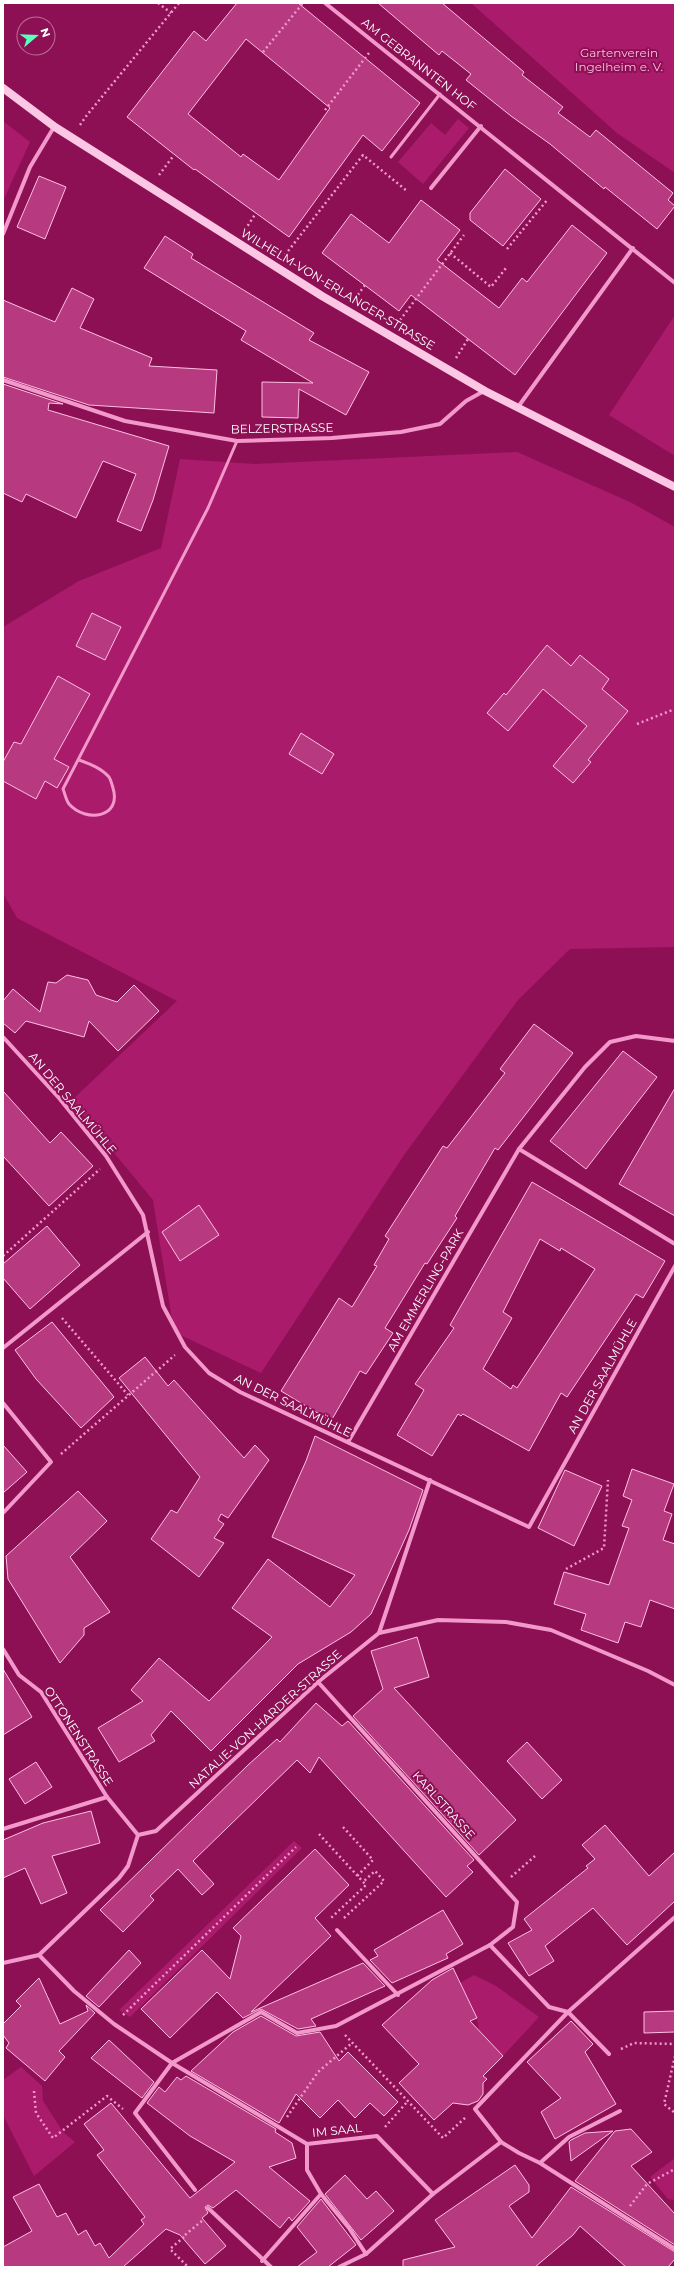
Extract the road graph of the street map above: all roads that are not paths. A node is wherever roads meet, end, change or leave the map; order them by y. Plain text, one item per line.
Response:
1 (325, 3) edge
2 (3, 88) edge
3 (440, 94) junction
4 (481, 126) junction
5 (55, 127) junction
6 (391, 157) dead end
7 (431, 188) dead end
8 (3, 234) edge
9 (633, 248) junction
10 (675, 283) edge
11 (3, 380) edge
12 (485, 391) junction
13 (517, 408) junction
14 (237, 441) junction
15 (675, 487) edge
16 (79, 760) junction
17 (3, 1037) edge
18 (675, 1041) edge
19 (519, 1149) junction
20 (148, 1232) junction
21 (675, 1244) edge
22 (675, 1266) edge
23 (3, 1348) edge
24 (3, 1403) edge
25 (348, 1442) junction
26 (430, 1480) junction
27 (3, 1513) edge
28 (379, 1633) junction
29 (3, 1649) edge
30 (318, 1682) junction
31 (675, 1685) edge
32 (107, 1797) junction
33 (3, 1829) edge
34 (138, 1834) junction
35 (675, 1917) edge
36 (338, 1930) dead end
37 (490, 1945) junction
38 (39, 1954) junction
39 (3, 1963) edge
40 (398, 1995) junction
41 (568, 2012) junction
42 (609, 2054) road end
43 (172, 2063) junction
44 (620, 2112) dead end
45 (501, 2142) junction
46 (307, 2144) junction
47 (540, 2163) junction
48 (195, 2190) dead end
49 (321, 2194) junction
50 (433, 2194) junction
51 (208, 2208) dead end
52 (675, 2249) edge
53 (366, 2254) junction
54 (262, 2261) junction
55 (271, 2267) edge
56 (339, 2267) edge

1 - 3 street, AM GEBRANNTEN HOF
2 - 5 main road, WILHELM-VON-ERLANGER-STRASSE
3 - 4 street, AM GEBRANNTEN HOF
3 - 6 lane
4 - 7 street, AM GEBRANNTEN HOF
4 - 9 street, AM GEBRANNTEN HOF
5 - 8 street
5 - 12 main road, WILHELM-VON-ERLANGER-STRASSE
9 - 10 street, AM GEBRANNTEN HOF
9 - 13 street
11 - 14 street, BELZERSTRASSE
12 - 13 main road, WILHELM-VON-ERLANGER-STRASSE
12 - 14 street, BELZERSTRASSE
13 - 15 main road, WILHELM-VON-ERLANGER-STRASSE
14 - 16 lane
16 - 16 lane
17 - 20 street, AN DER SAALMÜHLE
18 - 19 street, AM EMMERLING-PARK
19 - 21 street
19 - 25 street, AM EMMERLING-PARK
20 - 23 street
20 - 25 street, AN DER SAALMÜHLE
22 - 26 street, AN DER SAALMÜHLE
24 - 27 street
25 - 26 street, AN DER SAALMÜHLE
26 - 28 street
28 - 30 street, NATALIE-VON-HARDER-STRASSE
28 - 31 street, NATALIE-VON-HARDER-STRASSE
29 - 32 street, OTTONENSTRASSE
30 - 34 street, NATALIE-VON-HARDER-STRASSE
30 - 37 street, KARLSTRASSE
32 - 33 street
32 - 34 street, OTTONENSTRASSE
34 - 38 street
35 - 41 street
36 - 40 street
37 - 40 street, KARLSTRASSE
37 - 41 street
38 - 39 street
38 - 43 street, IM SAAL
40 - 43 street, KARLSTRASSE
41 - 42 street
41 - 45 street
43 - 46 street, IM SAAL
43 - 48 street
44 - 47 street
45 - 47 street
45 - 50 street
46 - 49 street
46 - 50 street, IM SAAL
47 - 52 street
49 - 53 street
49 - 54 street
50 - 53 street
51 - 54 street
53 - 56 street
54 - 55 street

